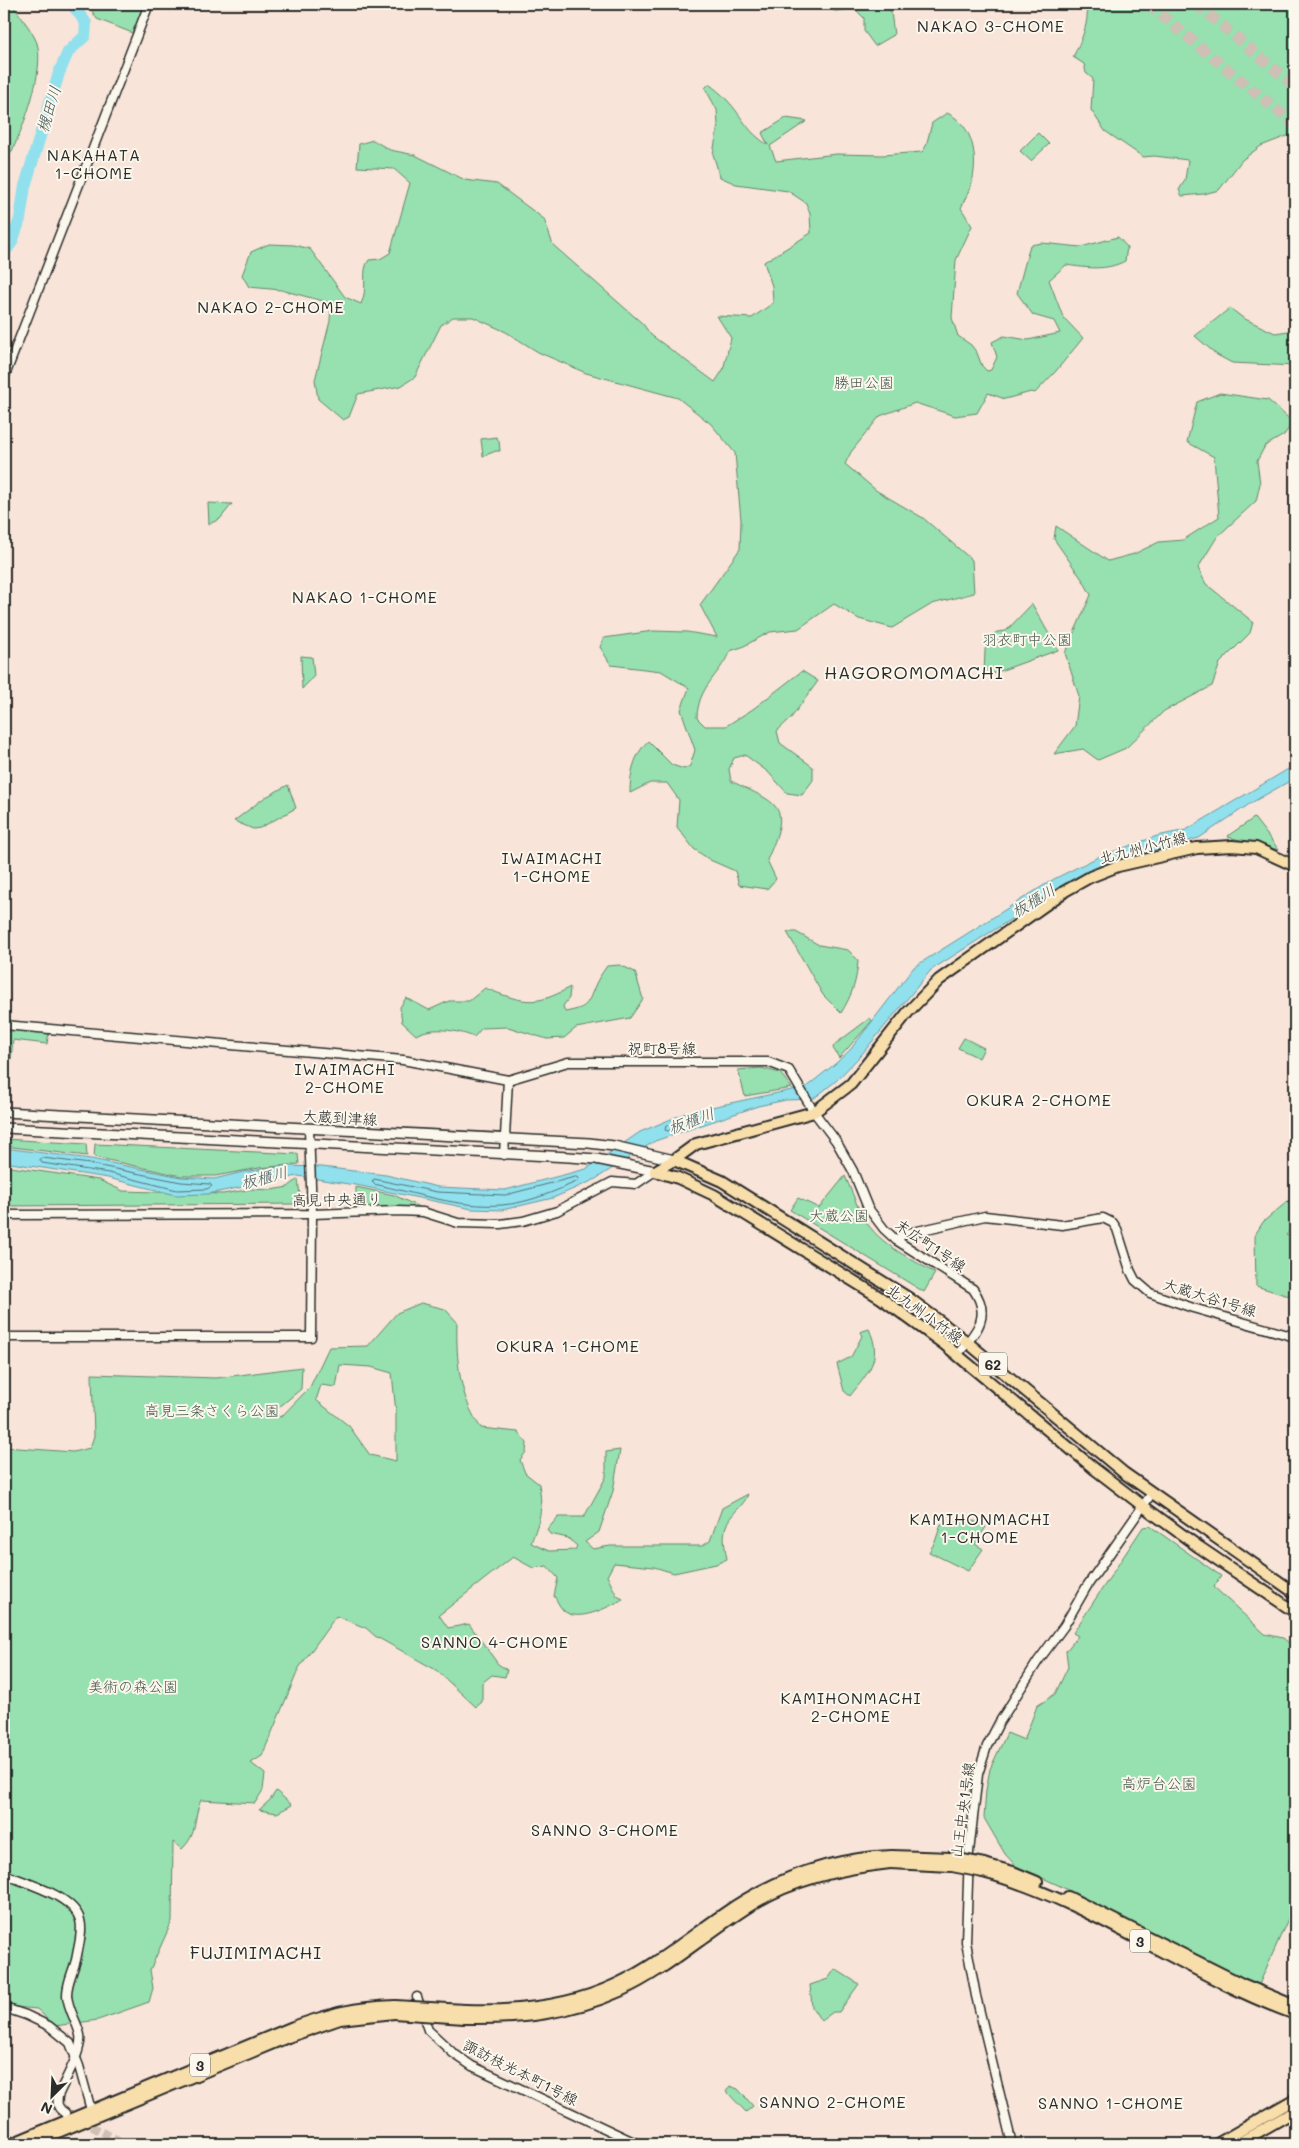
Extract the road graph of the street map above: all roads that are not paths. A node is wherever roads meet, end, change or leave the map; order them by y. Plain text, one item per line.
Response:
1 (150, 4) edge
2 (4, 378) edge
3 (1295, 866) edge
4 (4, 1025) edge
5 (508, 1080) junction
6 (811, 1107) junction
7 (4, 1112) edge
8 (4, 1128) edge
9 (309, 1129) junction
10 (504, 1139) junction
11 (310, 1144) junction
12 (504, 1155) junction
13 (674, 1160) junction
14 (655, 1171) junction
15 (312, 1214) junction
16 (4, 1215) edge
17 (896, 1240) junction
18 (4, 1337) edge
19 (1295, 1337) edge
20 (967, 1342) junction
21 (957, 1355) junction
22 (1152, 1493) junction
23 (1143, 1506) junction
24 (1295, 1593) edge
25 (1295, 1612) edge
26 (983, 1868) junction
27 (4, 1874) edge
28 (417, 1996) dead end
29 (1295, 2006) edge
30 (4, 2010) edge
31 (394, 2010) junction
32 (1295, 2014) edge
33 (75, 2058) junction
34 (1295, 2099) edge
35 (91, 2110) junction
36 (1295, 2110) edge
37 (64, 2113) dead end
38 (11, 2144) edge
39 (29, 2144) edge
40 (638, 2144) edge
41 (1012, 2144) edge
42 (1217, 2144) edge
43 (1237, 2144) edge

1 - 2 street
3 - 6 main road, 北九州小竹線
4 - 5 street
5 - 6 street, 祝町8号線
5 - 10 street
6 - 13 main road, 北九州小竹線
6 - 17 street, 末広町1号線
7 - 9 main road, 大蔵到津線
8 - 11 main road, 大蔵到津線
9 - 10 main road, 大蔵到津線
9 - 11 street
10 - 12 street
10 - 13 main road, 大蔵到津線
11 - 12 main road, 大蔵到津線
11 - 15 street
12 - 14 main road, 大蔵到津線
13 - 14 main road, 北九州小竹線
13 - 20 main road, 北九州小竹線 / 62
14 - 15 street, 高見中央通り
14 - 21 main road, 北九州小竹線 / 62
15 - 16 street, 高見中央通り
15 - 18 street
17 - 19 street, 大蔵大谷1号線
17 - 20 street, 末広町1号線
20 - 21 street, 末広町1号線
20 - 22 main road, 北九州小竹線 / 62
21 - 23 main road, 北九州小竹線 / 62
22 - 23 street, 山王中央1号線
22 - 24 main road, 北九州小竹線 / 62
23 - 25 main road, 北九州小竹線 / 62
23 - 41 street, 山王中央1号線
26 - 29 main road, 3
26 - 31 main road, 3, bridge
26 - 32 main road, 3
27 - 33 street
28 - 40 street, 諏訪枝光本町1号線
30 - 33 street
31 - 35 main road, 3
31 - 39 main road, 3
33 - 35 street
33 - 37 street
34 - 42 main road
35 - 38 main road, 3
36 - 43 main road

